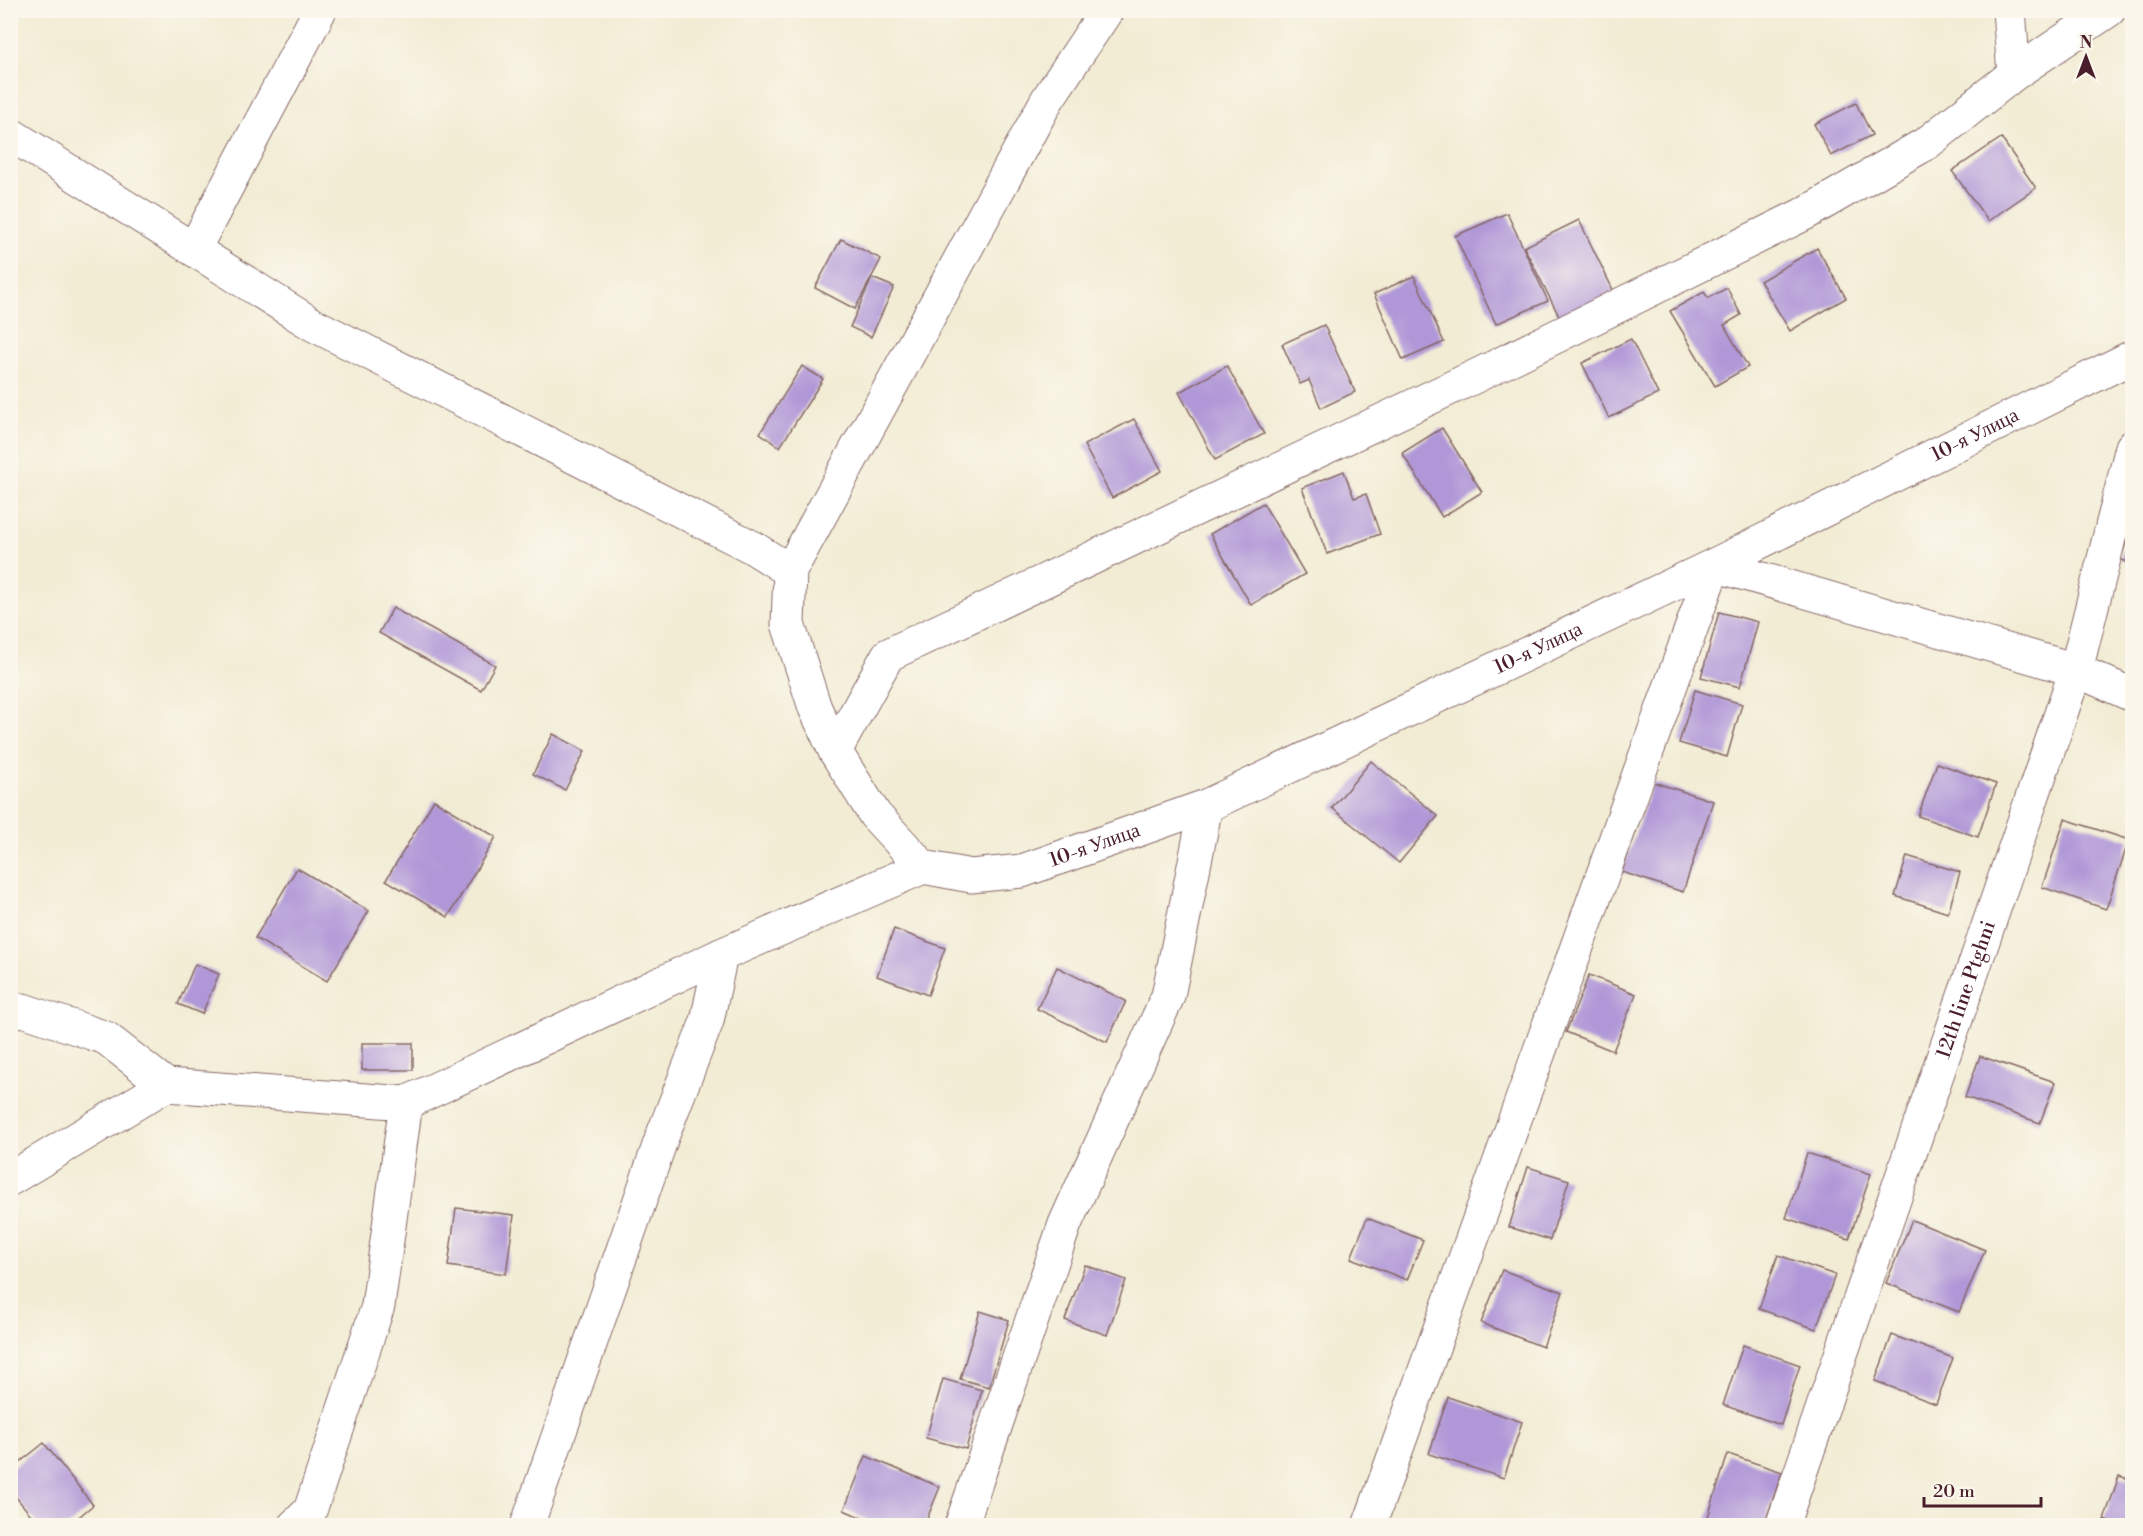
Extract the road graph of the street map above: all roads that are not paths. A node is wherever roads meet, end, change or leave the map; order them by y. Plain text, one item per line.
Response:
1 (320, 10) edge
2 (1107, 10) edge
3 (2009, 10) edge
4 (2109, 10) edge
5 (2014, 74) junction
6 (13, 142) edge
7 (194, 249) junction
8 (2133, 357) edge
9 (2133, 447) edge
10 (1714, 565) junction
11 (790, 571) junction
12 (2076, 670) junction
13 (2133, 695) edge
14 (836, 751) junction
15 (1206, 806) junction
16 (923, 867) junction
17 (721, 955) junction
18 (10, 1012) edge
19 (166, 1085) junction
20 (406, 1103) junction
21 (10, 1179) edge
22 (294, 1526) edge
23 (527, 1526) edge
24 (962, 1526) edge
25 (1369, 1526) edge
26 (1782, 1526) edge

1 - 7 street
2 - 11 street
3 - 5 street
4 - 5 street
5 - 14 street
6 - 7 street
7 - 11 street
8 - 10 street, 10-я Улица
9 - 12 street, 12th line Ptghni
10 - 12 street
10 - 15 street, 10-я Улица
10 - 25 street
11 - 14 street
12 - 13 street
12 - 26 street, 12th line Ptghni
14 - 16 street
15 - 16 street, 10-я Улица
15 - 24 street
16 - 17 street
17 - 20 street
17 - 23 street
18 - 19 street
19 - 20 street
19 - 21 street
20 - 22 street

